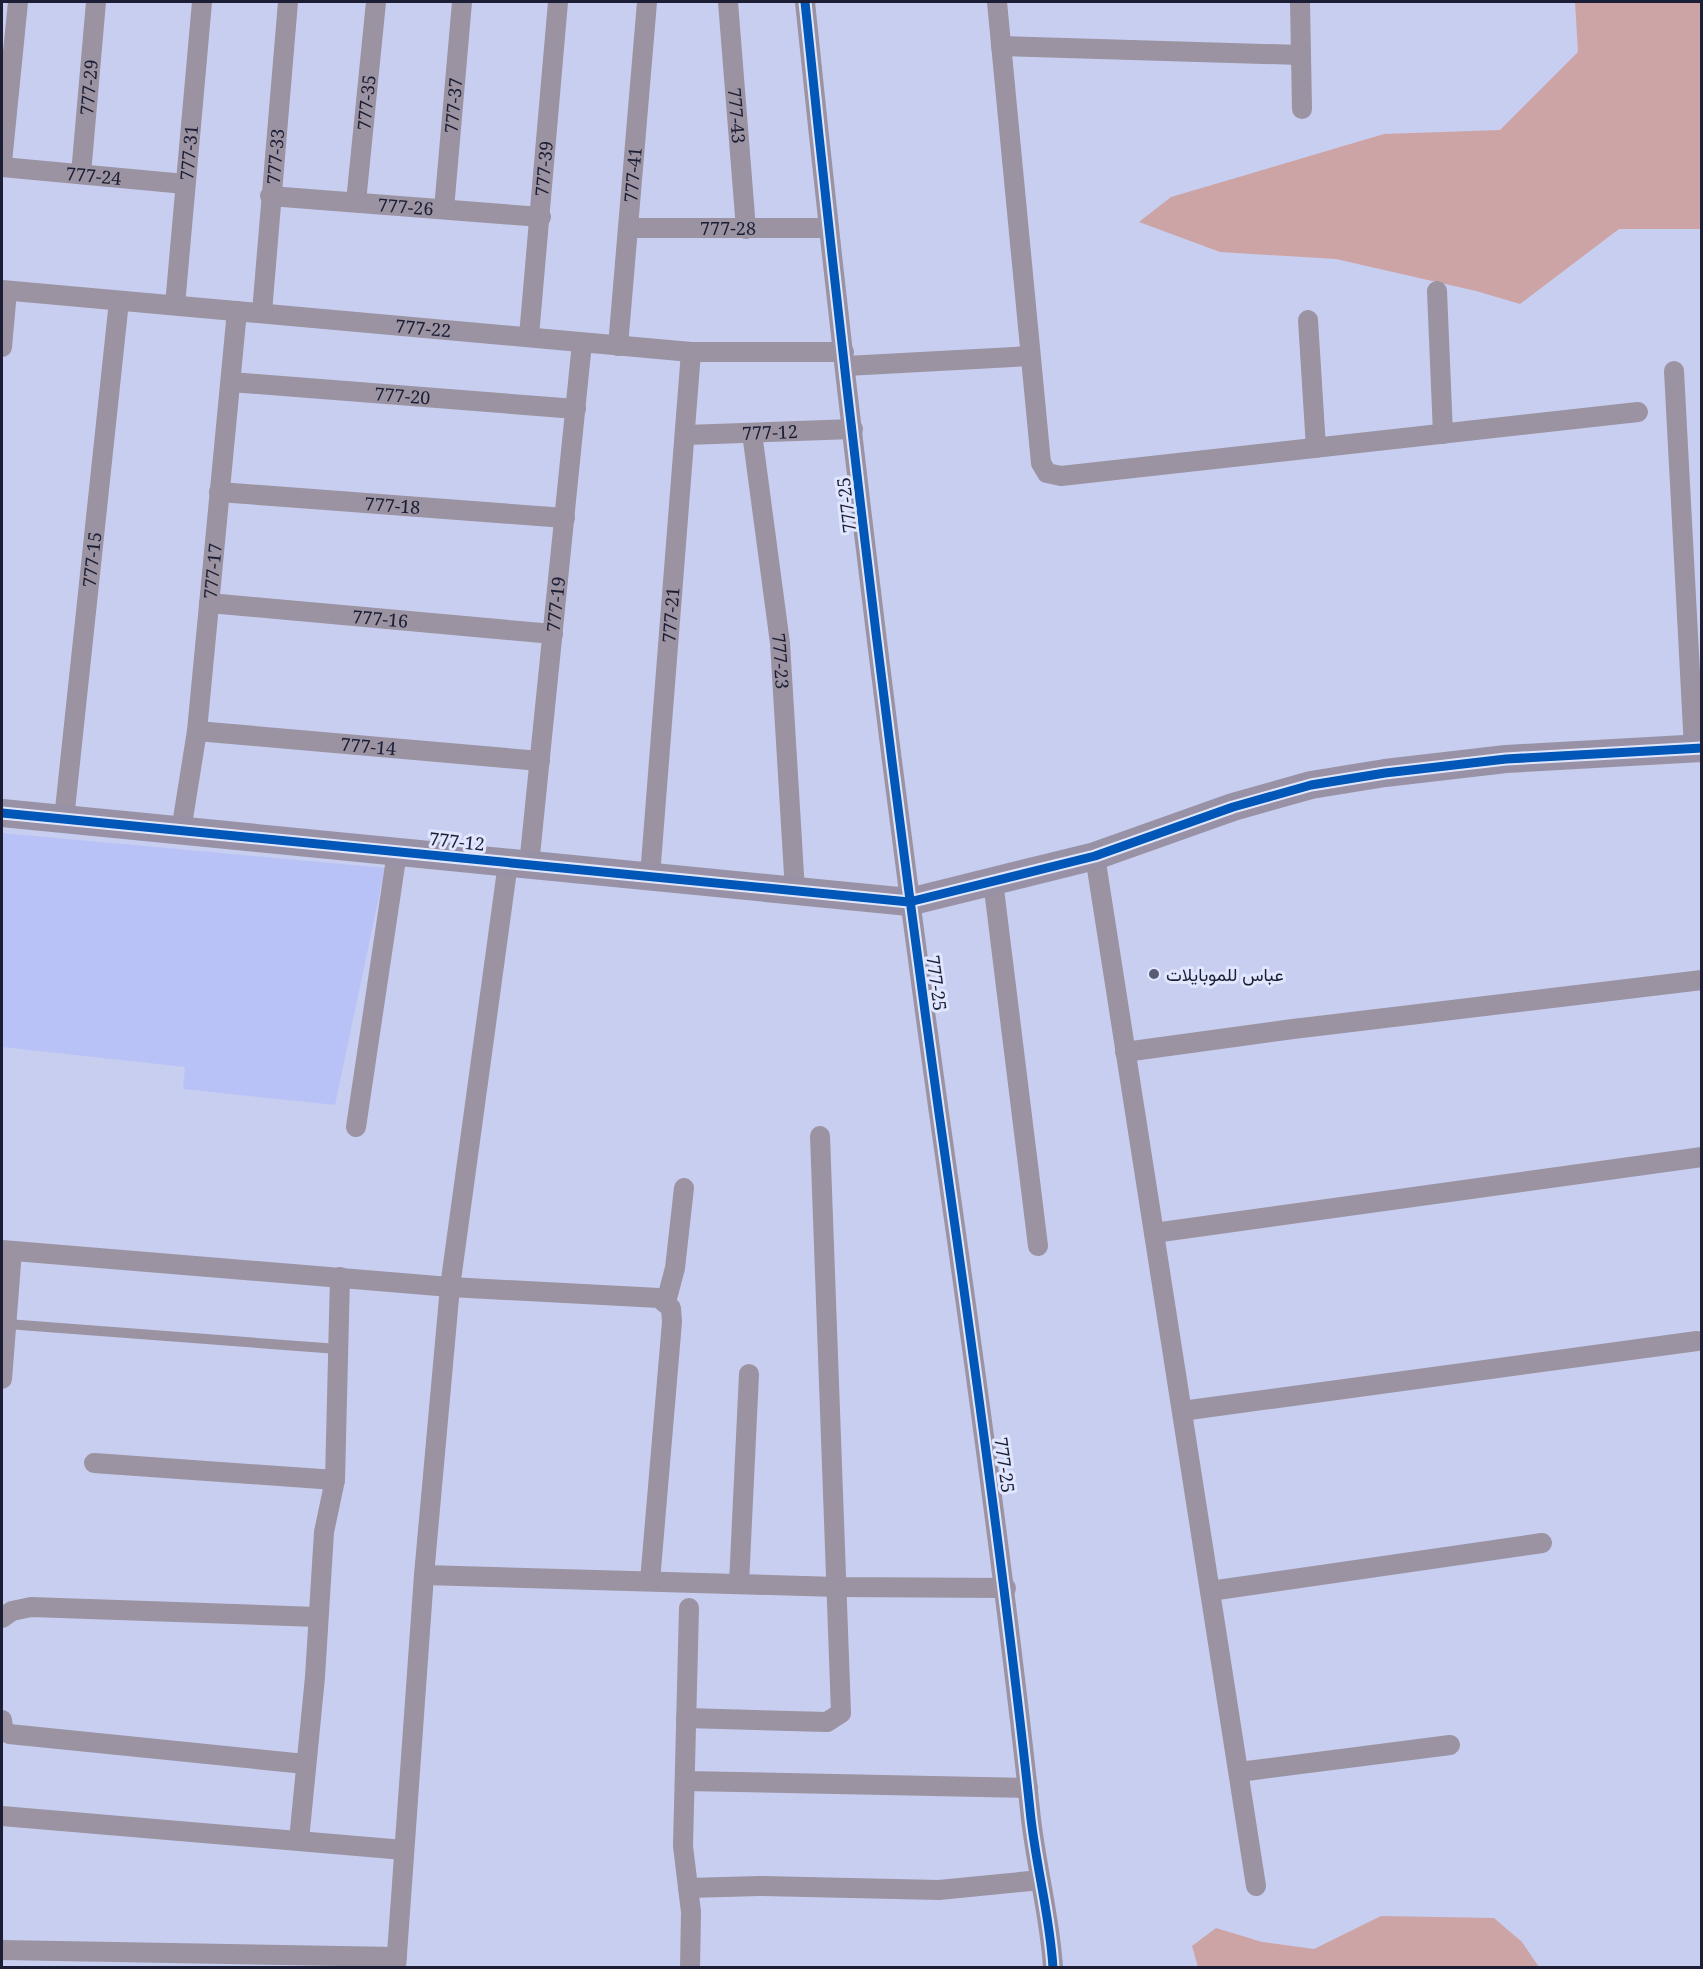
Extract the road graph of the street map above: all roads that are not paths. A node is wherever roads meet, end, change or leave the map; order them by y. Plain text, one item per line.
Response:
1 (18, 2) edge
2 (96, 2) edge
3 (202, 2) edge
4 (288, 2) edge
5 (376, 2) edge
6 (462, 2) edge
7 (558, 2) edge
8 (647, 2) edge
9 (728, 2) edge
10 (806, 2) edge
11 (997, 2) edge
12 (1300, 2) edge
13 (1001, 46) junction
14 (1301, 55) junction
15 (1302, 108) dead end
16 (2, 162) edge
17 (2, 167) edge
18 (81, 174) junction
19 (185, 183) junction
20 (270, 196) junction
21 (356, 202) junction
22 (444, 209) junction
23 (541, 217) junction
24 (628, 228) junction
25 (829, 228) junction
26 (746, 229) junction
27 (4, 291) edge
28 (1437, 291) dead end
29 (119, 301) junction
30 (176, 305) junction
31 (237, 310) junction
32 (262, 312) junction
33 (1308, 320) dead end
34 (529, 336) junction
35 (582, 343) junction
36 (2, 346) edge
37 (618, 346) junction
38 (692, 352) junction
39 (1030, 356) junction
40 (845, 359) junction
41 (1674, 371) dead end
42 (231, 382) junction
43 (576, 409) junction
44 (1638, 412) dead end
45 (853, 429) junction
46 (752, 433) junction
47 (1443, 434) junction
48 (686, 435) junction
49 (1316, 448) junction
50 (219, 492) junction
51 (565, 518) junction
52 (209, 603) junction
53 (553, 634) junction
54 (197, 731) junction
55 (1698, 748) edge
56 (540, 761) junction
57 (2, 813) edge
58 (64, 819) junction
59 (181, 831) junction
60 (397, 852) junction
61 (1095, 856) junction
62 (518, 864) junction
63 (650, 876) junction
64 (993, 881) junction
65 (795, 891) junction
66 (909, 902) junction
67 (1701, 980) edge
68 (1125, 1052) junction
69 (356, 1126) dead end
70 (820, 1136) dead end
71 (1701, 1157) edge
72 (684, 1188) dead end
73 (1154, 1233) junction
74 (1038, 1246) dead end
75 (7, 1251) edge
76 (340, 1277) junction
77 (450, 1287) junction
78 (666, 1302) junction
79 (7, 1324) junction
80 (1697, 1341) dead end
81 (338, 1349) junction
82 (749, 1374) dead end
83 (2, 1379) edge
84 (1182, 1411) junction
85 (94, 1463) dead end
86 (335, 1480) junction
87 (1542, 1543) dead end
88 (424, 1575) junction
89 (650, 1581) junction
90 (739, 1584) junction
91 (837, 1587) junction
92 (1006, 1588) junction
93 (1210, 1591) junction
94 (689, 1608) dead end
95 (317, 1617) junction
96 (2, 1618) edge
97 (686, 1718) junction
98 (2, 1720) edge
99 (1450, 1745) dead end
100 (305, 1764) junction
101 (1239, 1772) junction
102 (685, 1781) junction
103 (1028, 1788) junction
104 (2, 1816) edge
105 (299, 1840) junction
106 (404, 1850) junction
107 (1040, 1880) junction
108 (1257, 1886) dead end
109 (688, 1888) junction
110 (2, 1950) edge
111 (396, 1962) edge
112 (690, 1968) edge
113 (1053, 1968) edge

1 - 16 street
2 - 18 street, 777-29
3 - 19 street, 777-31
4 - 20 street, 777-33
5 - 21 street, 777-35
6 - 22 street, 777-37
7 - 23 street, 777-39
8 - 24 street, 777-41
9 - 26 street, 777-43
10 - 25 street, 777-25
11 - 13 street
12 - 14 street
13 - 14 street
13 - 39 street
14 - 15 street
17 - 18 street, 777-24
18 - 19 street, 777-24
19 - 30 street, 777-31
20 - 21 street, 777-26
20 - 32 street, 777-33
21 - 22 street, 777-26
22 - 23 street, 777-26
23 - 34 street, 777-39
24 - 26 street, 777-28
24 - 37 street, 777-41
25 - 26 street, 777-28
25 - 40 street, 777-25
27 - 29 street, 777-22
27 - 36 street
28 - 47 street
29 - 30 street, 777-22
29 - 58 street, 777-15
30 - 31 street, 777-22
31 - 32 street, 777-22
31 - 42 street, 777-17
32 - 34 street, 777-22
33 - 49 street
34 - 35 street, 777-22
35 - 37 street, 777-22
35 - 43 street, 777-19
37 - 38 street, 777-22
38 - 40 street, 777-22
38 - 48 street, 777-21
39 - 40 street, 777-22
39 - 49 street
40 - 45 street, 777-25
41 - 55 street
42 - 43 street, 777-20
42 - 50 street, 777-17
43 - 51 street, 777-19
44 - 47 street
45 - 46 street, 777-12
45 - 66 street, 777-25
46 - 48 street, 777-12
46 - 65 street, 777-23
47 - 49 street
48 - 63 street, 777-21
50 - 51 street, 777-18
50 - 52 street, 777-17
51 - 53 street, 777-19
52 - 53 street, 777-16
52 - 54 street, 777-17
53 - 56 street, 777-19
54 - 56 street, 777-14
54 - 59 street, 777-17
55 - 61 street, 777-12
56 - 62 street, 777-19
57 - 58 street, 777-12
58 - 59 street, 777-12
59 - 60 street, 777-12
60 - 62 street, 777-12
60 - 69 street
61 - 64 street, 777-12
61 - 68 street
62 - 63 street, 777-12
62 - 77 street, 777-19
63 - 65 street, 777-12
64 - 66 street, 777-12
64 - 74 street
65 - 66 street, 777-12
66 - 92 street, 777-25
67 - 68 street
68 - 73 street
70 - 91 street
71 - 73 street
72 - 78 street
73 - 84 street
75 - 76 street
75 - 79 street
76 - 77 street
76 - 81 street
77 - 78 street
77 - 88 street, 777-19
78 - 89 street
79 - 81 lane
79 - 83 street
80 - 84 street
81 - 86 street
82 - 90 street
84 - 93 street
85 - 86 street
86 - 95 street
87 - 93 street
88 - 89 street
88 - 106 street, 777-19
89 - 90 street
90 - 91 street
91 - 92 street
91 - 97 street
92 - 103 street, 777-25
93 - 101 street
94 - 97 street
95 - 96 street
95 - 100 street
97 - 102 street
98 - 100 street
99 - 101 street
100 - 105 street
101 - 108 street
102 - 103 street
102 - 109 street
103 - 107 street, 777-25
104 - 105 street
105 - 106 street
106 - 111 street, 777-19
107 - 109 street
107 - 113 street, 777-25
109 - 112 street
110 - 111 street

